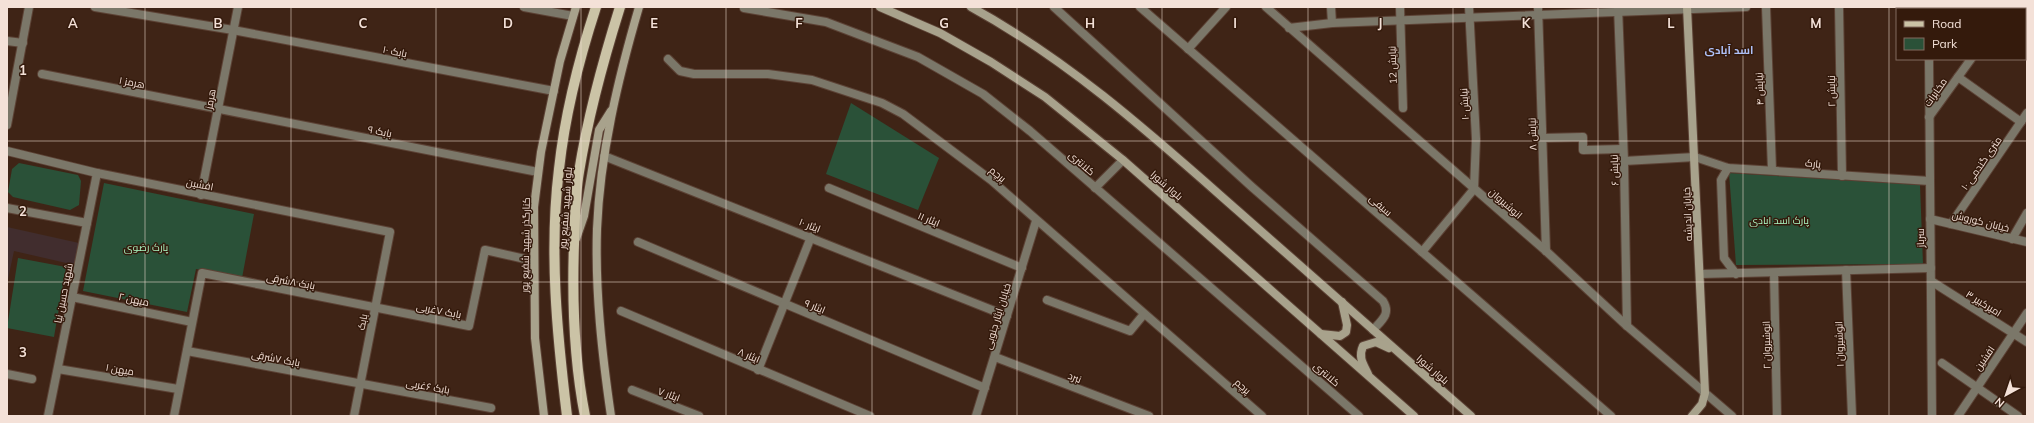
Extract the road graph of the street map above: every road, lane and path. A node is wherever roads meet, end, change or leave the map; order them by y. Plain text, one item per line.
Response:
1 (29, 7) edge
2 (95, 7) edge
3 (238, 7) edge
4 (524, 7) edge
5 (576, 7) edge
6 (596, 7) edge
7 (620, 7) edge
8 (639, 7) edge
9 (880, 7) edge
10 (971, 7) edge
11 (1054, 7) edge
12 (1140, 7) edge
13 (1226, 7) edge
14 (1266, 7) edge
15 (1331, 7) edge
16 (1400, 7) edge
17 (1468, 7) edge
18 (1538, 7) edge
19 (1746, 7) edge
20 (1766, 7) edge
21 (1839, 7) edge
22 (744, 8) dead end
23 (1687, 8) edge
24 (1618, 10) edge
25 (574, 16) junction
26 (1538, 16) junction
27 (1469, 19) junction
28 (1400, 22) junction
29 (1332, 23) junction
30 (1289, 28) junction
31 (233, 30) junction
32 (7, 41) edge
33 (22, 43) junction
34 (1188, 50) junction
35 (668, 59) dead end
36 (1929, 60) edge
37 (1970, 60) edge
38 (42, 74) dead end
39 (1958, 77) junction
40 (554, 91) junction
41 (614, 106) junction
42 (1403, 108) dead end
43 (218, 109) junction
44 (2027, 113) edge
45 (1929, 117) junction
46 (2021, 122) junction
47 (7, 125) edge
48 (1542, 138) junction
49 (1623, 149) junction
50 (7, 151) edge
51 (604, 156) junction
52 (1695, 157) junction
53 (1123, 160) junction
54 (1624, 161) junction
55 (1728, 168) junction
56 (1772, 170) junction
57 (538, 172) junction
58 (97, 173) junction
59 (1842, 176) junction
60 (1930, 181) junction
61 (829, 188) dead end
62 (1095, 188) junction
63 (1474, 189) junction
64 (202, 195) junction
65 (7, 208) edge
66 (2027, 213) edge
67 (1930, 219) junction
68 (1036, 221) junction
69 (87, 223) junction
70 (1951, 224) junction
71 (390, 232) joint
72 (811, 236) junction
73 (2012, 239) junction
74 (638, 242) dead end
75 (2027, 242) edge
76 (574, 246) junction
77 (1546, 251) junction
78 (1422, 252) junction
79 (534, 261) junction
80 (1022, 268) junction
81 (1931, 268) junction
82 (1846, 270) junction
83 (1774, 273) junction
84 (1700, 274) junction
85 (1736, 274) junction
86 (1931, 281) junction
87 (72, 297) junction
88 (1047, 300) dead end
89 (1342, 302) junction
90 (784, 304) junction
91 (375, 307) junction
92 (621, 311) dead end
93 (2027, 313) edge
94 (1144, 314) junction
95 (1007, 316) junction
96 (192, 322) junction
97 (1627, 326) junction
98 (1373, 330) junction
99 (2013, 333) junction
100 (1320, 334) junction
101 (2027, 342) edge
102 (187, 351) junction
103 (1398, 352) junction
104 (994, 357) junction
105 (1942, 363) dead end
106 (58, 369) junction
107 (758, 370) junction
108 (7, 374) edge
109 (1370, 378) junction
110 (32, 379) dead end
111 (361, 384) junction
112 (1976, 387) junction
113 (985, 388) junction
114 (178, 390) junction
115 (632, 390) dead end
116 (1705, 393) junction
117 (491, 408) dead end
118 (853, 413) edge
119 (1131, 413) edge
120 (48, 416) edge
121 (174, 416) edge
122 (354, 416) edge
123 (544, 416) edge
124 (567, 416) edge
125 (585, 416) edge
126 (611, 416) edge
127 (699, 416) edge
128 (870, 416) edge
129 (976, 416) edge
130 (1149, 416) edge
131 (1262, 416) edge
132 (1359, 416) edge
133 (1414, 416) edge
134 (1471, 416) edge
135 (1612, 416) edge
136 (1692, 416) edge
137 (1732, 416) edge
138 (1777, 416) edge
139 (1852, 416) edge
140 (1932, 416) edge
141 (1958, 416) edge
142 (2018, 416) edge

1 - 33 street
2 - 31 street, بابک ۱۰
3 - 31 street, هرمز
4 - 25 street
5 - 25 main road, کنارگذر شهید شفیع پور
6 - 124 main road, بلوار شهید شفیع پور
7 - 76 main road, بلوار شهید شفیع پور
8 - 41 main road
9 - 53 main road, بلوار شورا
10 - 89 main road, بلوار شورا
11 - 98 street
12 - 34 street, سیفی
13 - 34 street
14 - 30 street, انوشیروان
15 - 29 street
16 - 28 street, نیایش 12
17 - 27 street, نیایش ۱۰
18 - 26 street, نیایش ۸
19 - 23 street
20 - 56 street, نیایش ۴
21 - 59 street, نیایش ۲
22 - 62 street, کلانتری
23 - 24 street
23 - 52 main road, خیابان اندیشه
24 - 26 street
24 - 49 street, نیایش ۶
25 - 40 main road, کنارگذر شهید شفیع پور
26 - 27 street
26 - 48 street, نیایش ۸
27 - 28 street
27 - 63 street, نیایش ۱۰
28 - 29 street
28 - 42 street, نیایش 12
29 - 30 street
30 - 63 street, انوشیروان
31 - 40 street, بابک ۱۰
31 - 43 street, هرمز
32 - 33 street
33 - 47 street
34 - 78 street, سیفی
35 - 68 street, پرچم
36 - 45 street, سرباز
37 - 39 street, مخابرات
38 - 43 street, هرمز ۱
39 - 45 street, مخابرات
39 - 46 street
40 - 57 main road, کنارگذر شهید شفیع پور
41 - 51 main road
41 - 76 main road
43 - 57 street, بابک ۹
43 - 64 street, هرمز
44 - 46 street, ۱۰ متری گندمی
45 - 60 street, سرباز
46 - 70 street, ۱۰ متری گندمی
48 - 49 street
48 - 77 street, نیایش ۸
49 - 54 street, نیایش ۶
50 - 58 street, افشین
51 - 72 street, ایثار ۱۰
51 - 126 main road
52 - 54 street
52 - 55 street, پارک
52 - 84 main road, خیابان اندیشه
53 - 62 street
53 - 100 main road, بلوار شورا
54 - 97 street, نیایش ۶
55 - 56 street, پارک
55 - 85 street
56 - 59 street, پارک
57 - 79 main road, کنارگذر شهید شفیع پور
58 - 64 street, افشین
58 - 69 street, شهید حسین نیا
59 - 60 street, پارک
60 - 67 street, سرباز
61 - 80 street, ایثار ۱۱
62 - 132 street, کلانتری
63 - 77 street, انوشیروان
63 - 78 street
64 - 71 street, افشین
65 - 69 street
66 - 73 street
67 - 70 street, خیابان کوروش
67 - 81 street, سرباز
68 - 80 street, خیابان ایثار جنوبی
68 - 94 street, پرچم
69 - 87 street, شهید حسین نیا
70 - 73 street, خیابان کوروش
71 - 91 street, بابک
72 - 90 street
72 - 95 street, ایثار ۱۰
73 - 75 street, خیابان کوروش
74 - 90 street, ایثار ۹
76 - 125 main road, بلوار شهید شفیع پور
77 - 97 street, انوشیروان
78 - 135 street, سیفی
79 - 91 street, بابک ۷غربی
79 - 123 main road, کنارگذر شهید شفیع پور
80 - 95 street, خیابان ایثار جنوبی
81 - 82 street
81 - 86 street, سرباز
82 - 83 street
82 - 139 street, انوشیروان ۱
83 - 85 street
83 - 138 street, انوشیروان ۲
84 - 85 street
84 - 116 main road, خیابان اندیشه
86 - 99 street, امیرکبیر ۳
86 - 140 street, سرباز
87 - 96 street, میهن ۲
87 - 106 street, شهید حسین نیا
88 - 94 street
89 - 98 main road, بلوار شورا
89 - 100 main road
90 - 107 street
90 - 113 street, ایثار ۹
91 - 96 street, بابک ۸شرقی
91 - 111 street, بابک
92 - 107 street, ایثار ۸
93 - 99 street, افشین
94 - 131 street, پرچم
95 - 104 street, خیابان ایثار جنوبی
96 - 102 street
97 - 116 street, انوشیروان
98 - 103 main road, بلوار شورا
99 - 101 street, امیرکبیر ۳
99 - 112 street, افشین
100 - 109 main road, بلوار شورا
102 - 111 street, بابک ۷شرقی
102 - 114 street
103 - 109 main road
103 - 134 main road, بلوار شورا
104 - 113 street, خیابان ایثار جنوبی
104 - 119 street, نبرد
105 - 112 street
106 - 114 street, میهن ۱
106 - 120 street, شهید حسین نیا
107 - 118 street, ایثار ۸
108 - 110 street
109 - 133 main road, بلوار شورا
111 - 117 street, بابک ۶غربی
111 - 122 street, بابک
112 - 141 street, افشین
112 - 142 street
113 - 129 street, خیابان ایثار جنوبی
114 - 121 street
115 - 127 street, ایثار ۷
116 - 136 main road, خیابان اندیشه
116 - 137 street, انوشیروان
118 - 128 street, ایثار ۸
119 - 130 street, نبرد

